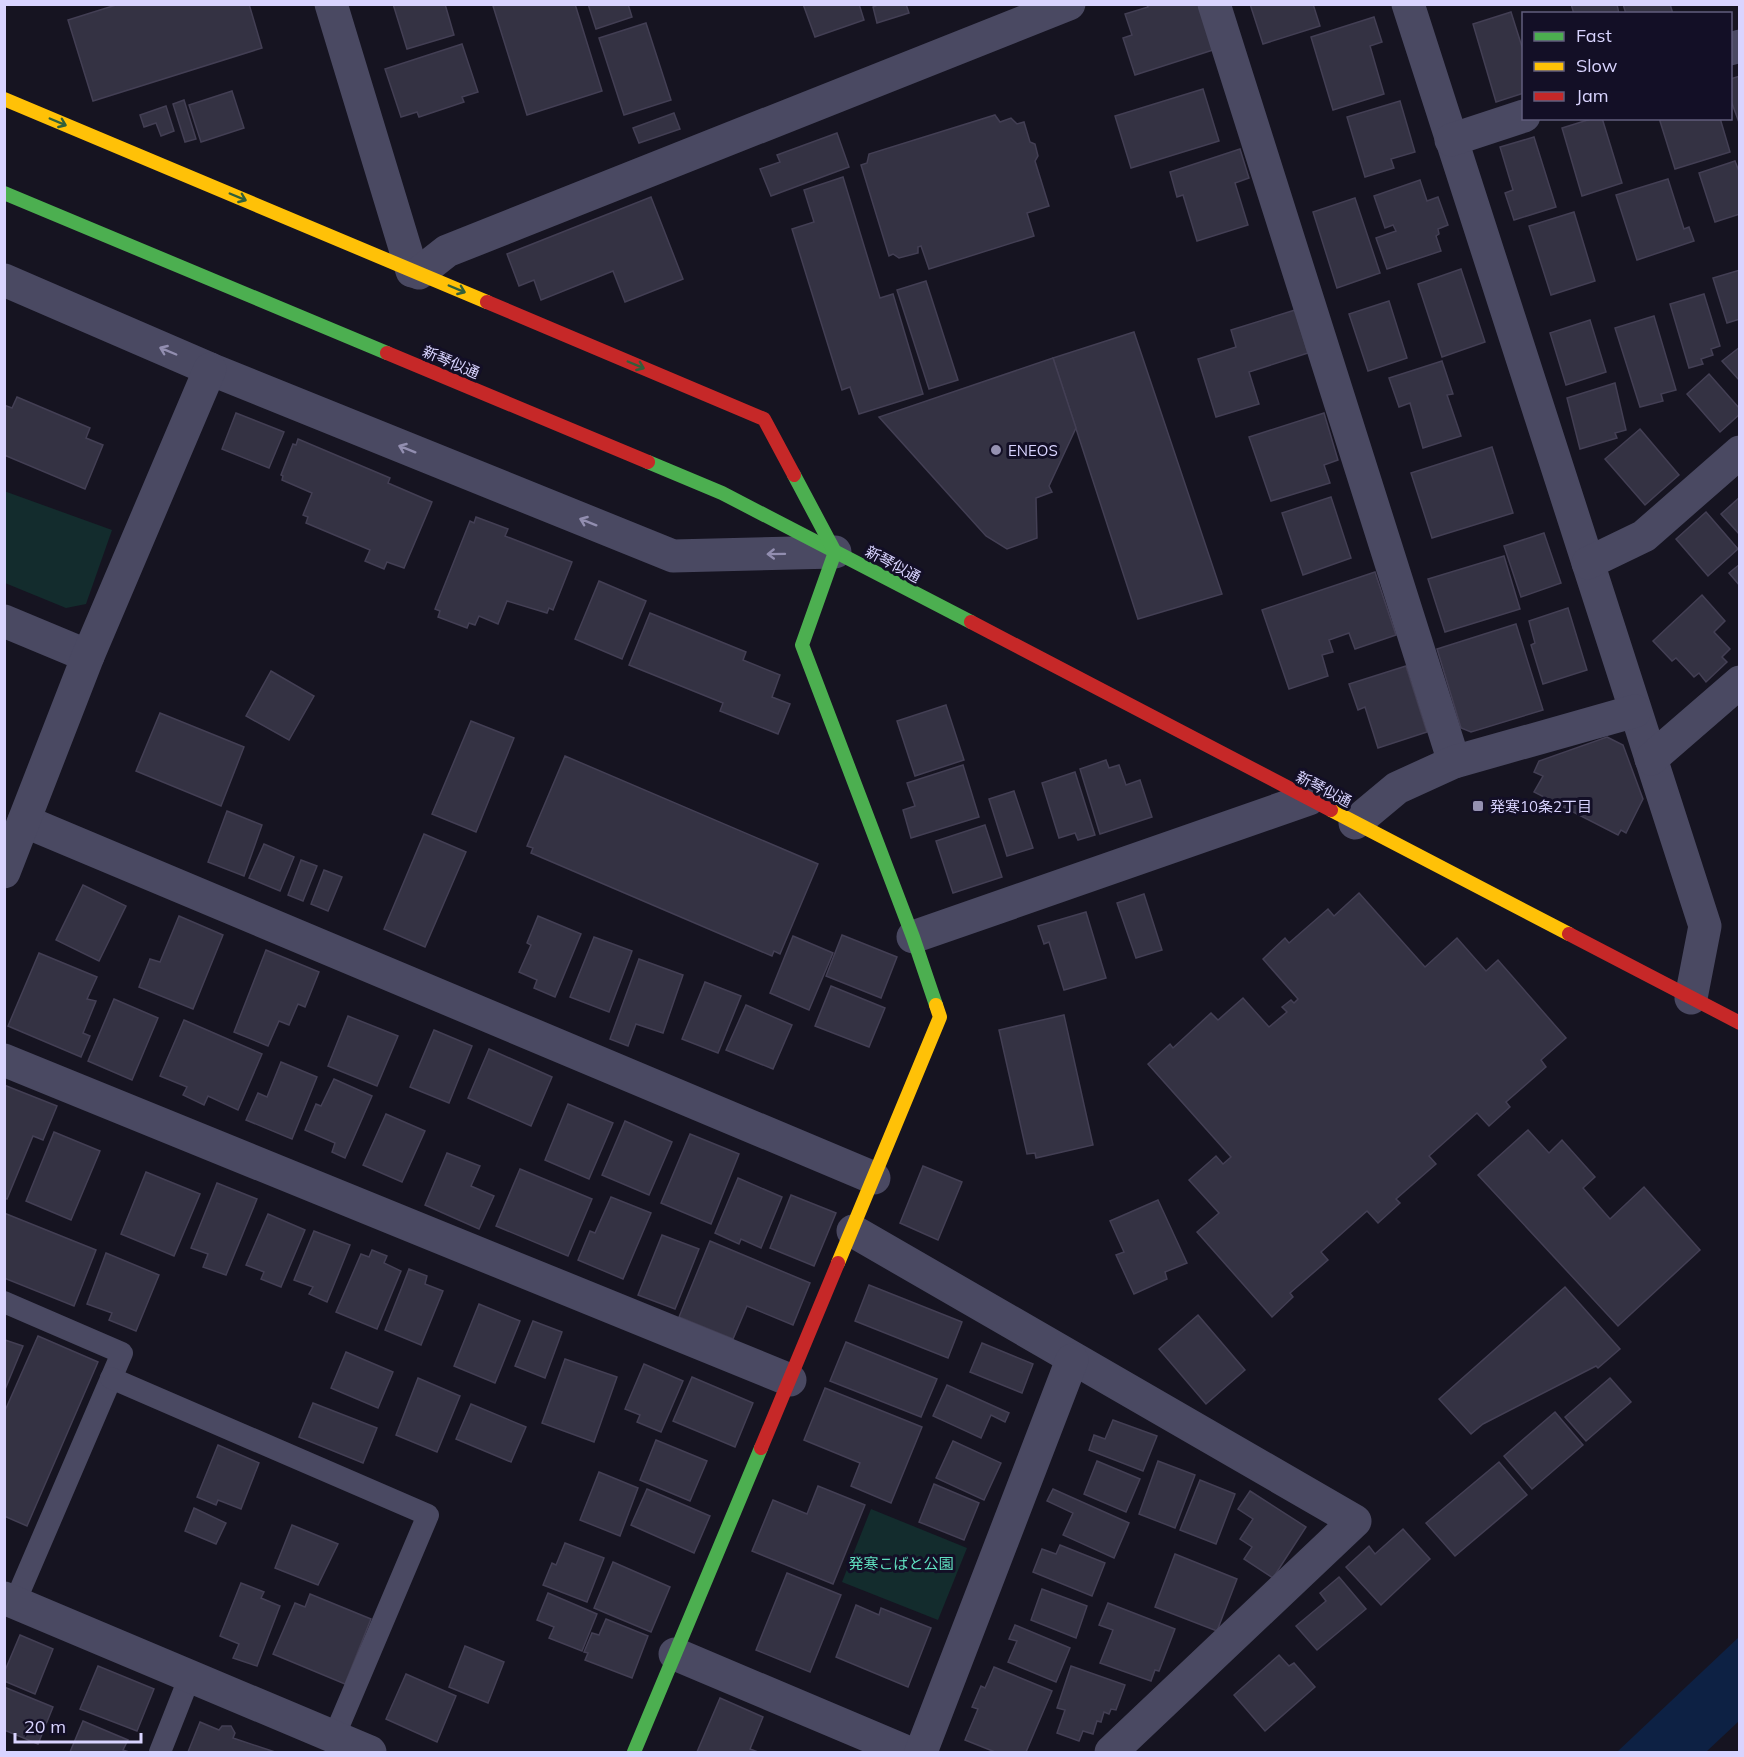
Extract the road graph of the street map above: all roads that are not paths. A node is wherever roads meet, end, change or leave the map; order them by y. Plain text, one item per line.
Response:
1 (331, 4) edge
2 (1214, 4) edge
3 (1408, 4) edge
4 (1056, 7) edge
5 (4, 99) edge
6 (1522, 117) edge
7 (1451, 140) junction
8 (4, 194) edge
9 (416, 272) junction
10 (4, 280) edge
11 (210, 369) junction
12 (1740, 452) edge
13 (835, 552) junction
14 (1588, 563) junction
15 (4, 621) edge
16 (88, 656) junction
17 (1740, 682) edge
18 (1635, 711) junction
19 (1651, 759) junction
20 (1454, 762) junction
21 (1309, 799) junction
22 (24, 821) junction
23 (1355, 824) junction
24 (4, 872) edge
25 (913, 937) junction
26 (1691, 998) junction
27 (1740, 1023) edge
28 (4, 1060) edge
29 (874, 1178) junction
30 (853, 1231) junction
31 (4, 1302) edge
32 (1072, 1360) junction
33 (111, 1378) junction
34 (790, 1380) junction
35 (10, 1600) edge
36 (675, 1654) junction
37 (190, 1676) junction
38 (334, 1737) junction
39 (160, 1752) edge
40 (370, 1752) edge
41 (634, 1752) edge
42 (907, 1752) edge
43 (921, 1752) edge
44 (1111, 1752) edge

1 - 9 street
2 - 20 street
3 - 7 street
4 - 9 street
5 -> 9 street
6 - 7 street
7 - 14 street
8 - 13 street, 新琴似通
9 -> 13 street
11 -> 10 street
13 -> 11 street
11 - 16 street
12 - 14 street
13 - 21 street, 新琴似通
13 - 25 street
14 - 18 street
15 - 16 street
16 - 22 street
17 - 19 street
18 - 19 street
18 - 20 street
19 - 26 street
20 - 23 street
21 - 23 street, 新琴似通
21 - 25 street
22 - 24 street
22 - 29 street
23 - 26 street, 新琴似通
25 - 29 street
26 - 27 street, 新琴似通
28 - 34 street
29 - 30 street
30 - 32 street
30 - 34 street
31 - 33 lane
32 - 43 street
32 - 44 street
33 - 35 lane
33 - 38 lane
34 - 36 street
35 - 37 street
36 - 41 street
36 - 42 street
37 - 38 street
37 - 39 lane
38 - 40 street

